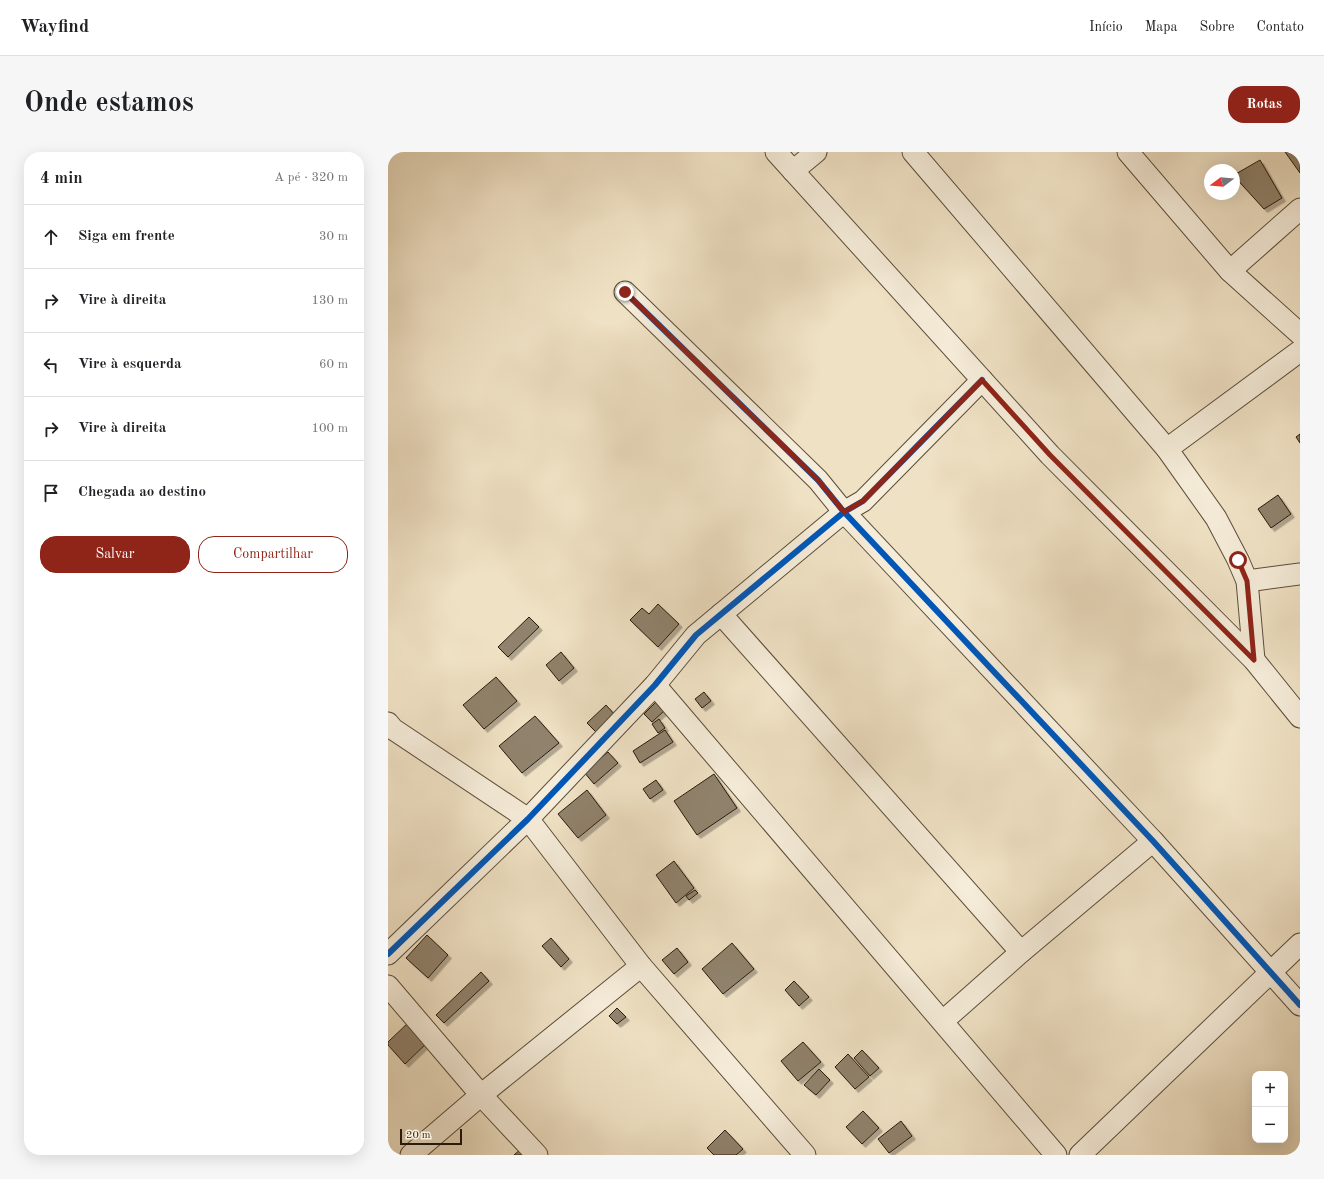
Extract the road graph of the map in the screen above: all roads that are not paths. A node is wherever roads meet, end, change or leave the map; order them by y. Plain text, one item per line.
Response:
1 (776, 152) edge
2 (816, 152) edge
3 (913, 152) edge
4 (1128, 152) edge
5 (793, 171) junction
6 (1300, 209) edge
7 (1230, 271) junction
8 (625, 292) dead end
9 (1300, 334) edge
10 (1300, 351) edge
11 (982, 380) junction
12 (1167, 448) junction
13 (844, 512) junction
14 (1300, 574) edge
15 (1247, 581) junction
16 (721, 614) junction
17 (1254, 660) junction
18 (655, 685) junction
19 (1300, 717) edge
20 (390, 728) edge
21 (528, 819) junction
22 (1153, 841) junction
23 (1300, 944) edge
24 (1021, 952) junction
25 (388, 954) edge
26 (641, 966) junction
27 (1270, 973) junction
28 (388, 986) edge
29 (1300, 1005) edge
30 (943, 1021) junction
31 (481, 1095) junction
32 (411, 1155) edge
33 (537, 1155) edge
34 (805, 1155) edge
35 (1056, 1155) edge
36 (1080, 1155) edge

1 - 5 street
2 - 5 street
3 - 12 street
4 - 7 street
5 - 11 street
6 - 7 street
7 - 9 street
8 - 13 street
10 - 12 street
11 - 13 street
11 - 17 street
12 - 15 street
13 - 16 street
13 - 22 street
14 - 15 street
15 - 17 street
16 - 18 street
16 - 24 street
17 - 19 street
18 - 21 street
18 - 30 street
20 - 21 street
21 - 25 street
21 - 26 street
22 - 24 street
22 - 27 street
23 - 27 street
24 - 30 street
26 - 31 street
26 - 34 street
27 - 29 street
27 - 36 street
28 - 31 street
30 - 35 street
31 - 32 street
31 - 33 street

